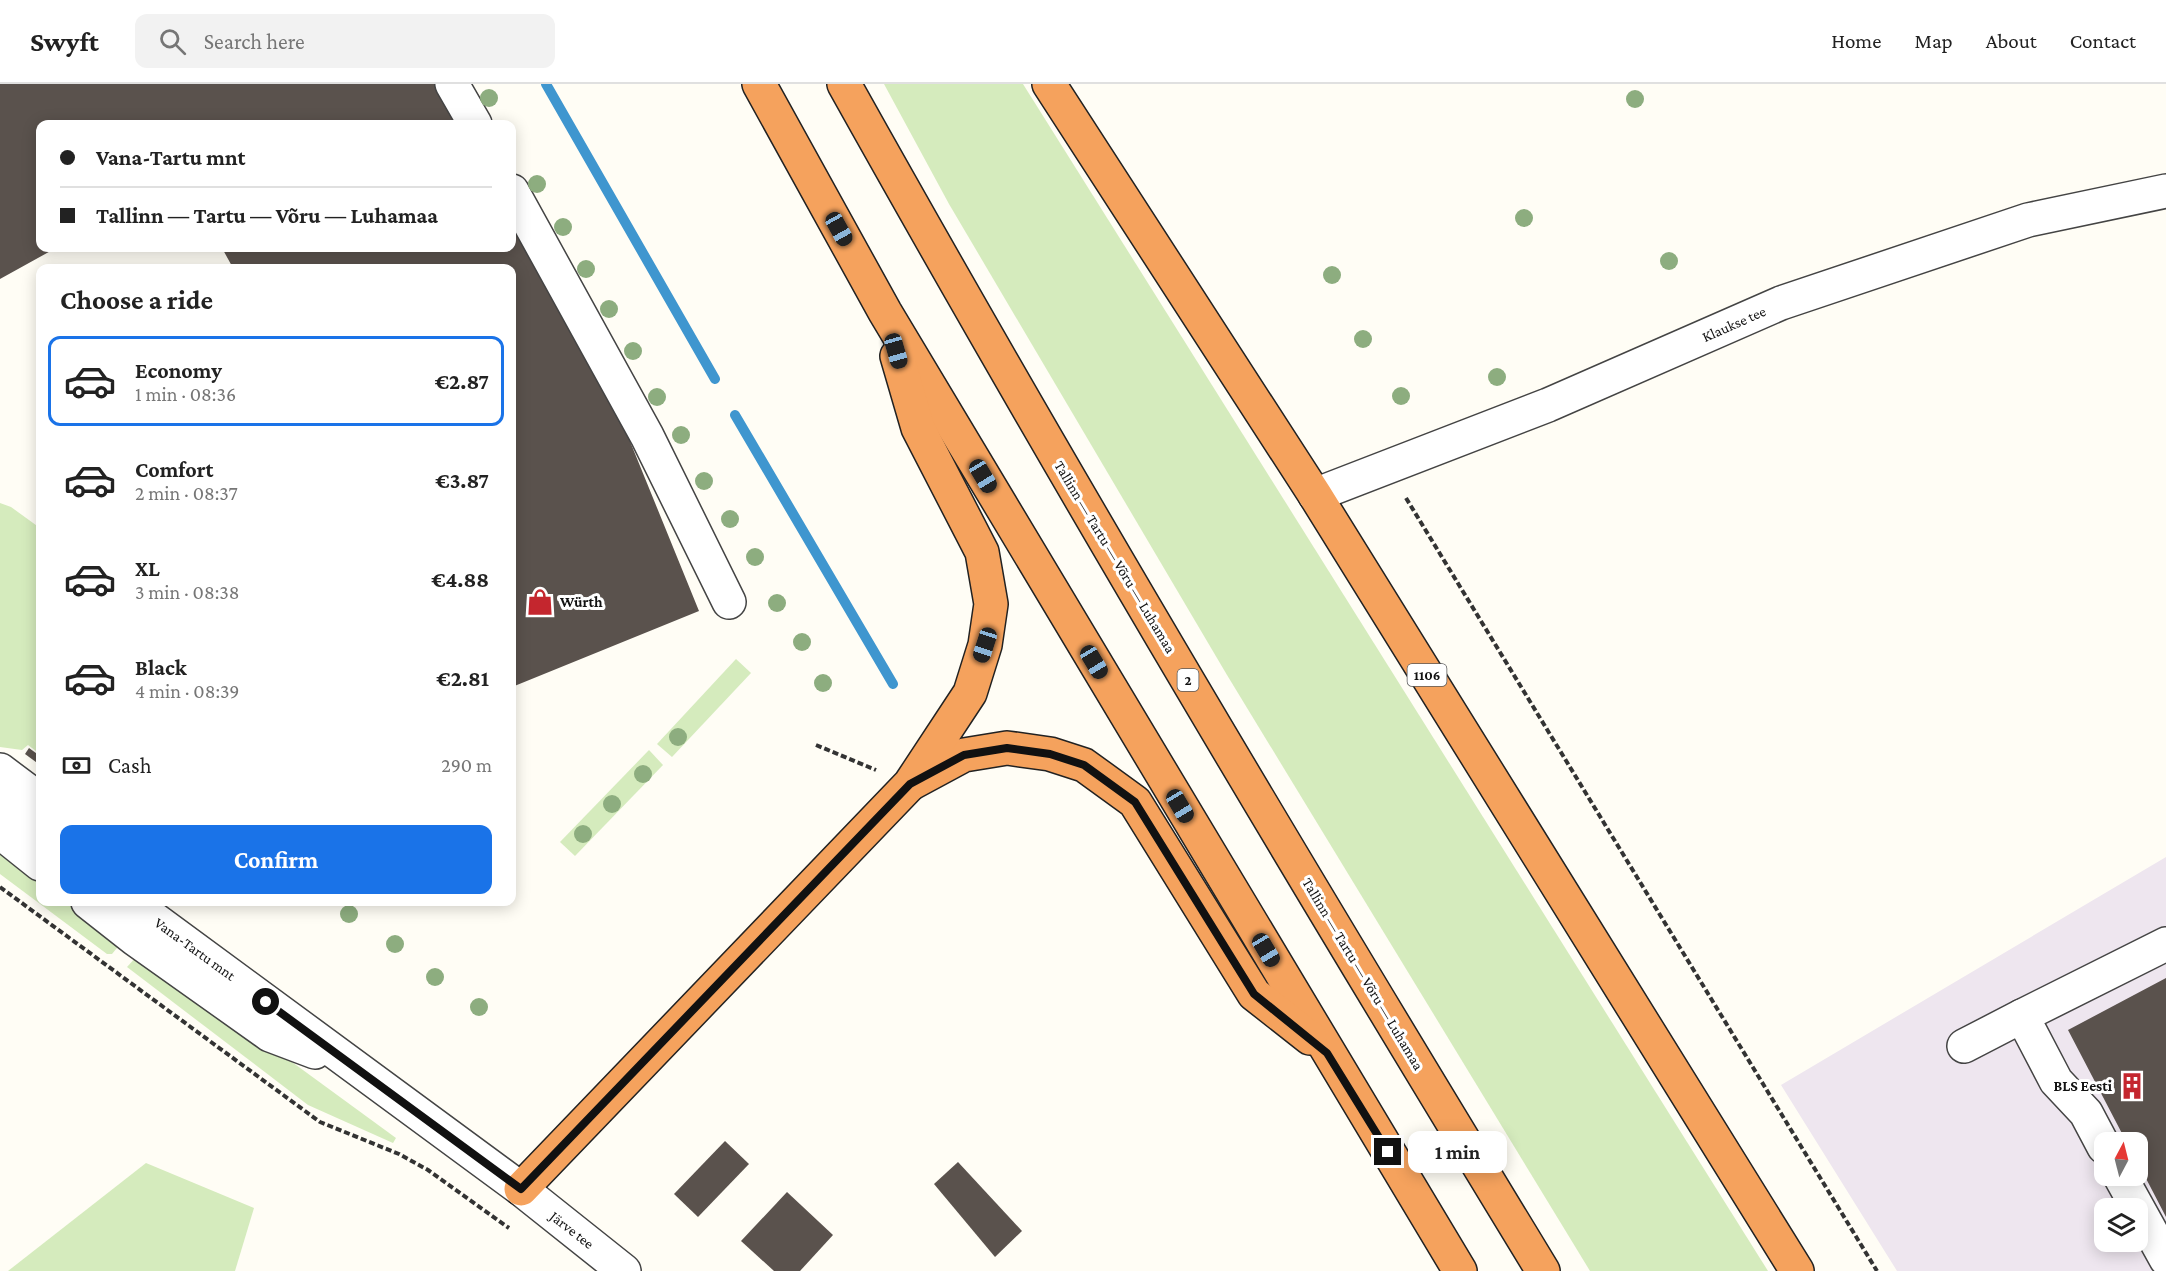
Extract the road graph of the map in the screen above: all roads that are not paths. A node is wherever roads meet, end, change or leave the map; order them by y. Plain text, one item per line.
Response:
1 (452, 84) edge
2 (759, 84) edge
3 (844, 84) edge
4 (1049, 84) edge
5 (473, 120) edge
6 (2166, 191) edge
7 (516, 198) edge
8 (885, 312) junction
9 (1315, 495) junction
10 (729, 602) dead end
11 (0, 770) edge
12 (910, 784) junction
13 (36, 797) edge
14 (0, 804) edge
15 (36, 831) edge
16 (0, 832) edge
17 (36, 861) edge
18 (93, 906) edge
19 (137, 906) edge
20 (162, 906) edge
21 (2166, 944) edge
22 (193, 947) junction
23 (2022, 1016) junction
24 (1964, 1046) dead end
25 (1327, 1053) junction
26 (358, 1069) junction
27 (2096, 1132) edge
28 (2126, 1186) edge
29 (521, 1189) junction
30 (2166, 1259) edge
31 (624, 1271) edge
32 (1460, 1271) edge
33 (1543, 1271) edge
34 (1797, 1271) edge

1 - 5 street
2 - 8 highway
3 - 33 highway, Tallinn — Tartu — Võru — Luhamaa / 2
4 - 9 highway, 1106
6 - 9 street, Klaukse tee
7 - 10 street
8 - 12 highway
8 - 25 highway
9 - 34 highway, 1106
11 - 13 street
12 - 25 highway
12 - 29 highway
14 - 15 street
16 - 17 street
18 - 26 street
19 - 22 street, Vana-Tartu mnt
20 - 22 street
21 - 23 street
22 - 26 street, Vana-Tartu mnt
23 - 24 street
23 - 27 street
25 - 32 highway
26 - 29 street, Vana-Tartu mnt
28 - 30 street
29 - 31 street, Järve tee

